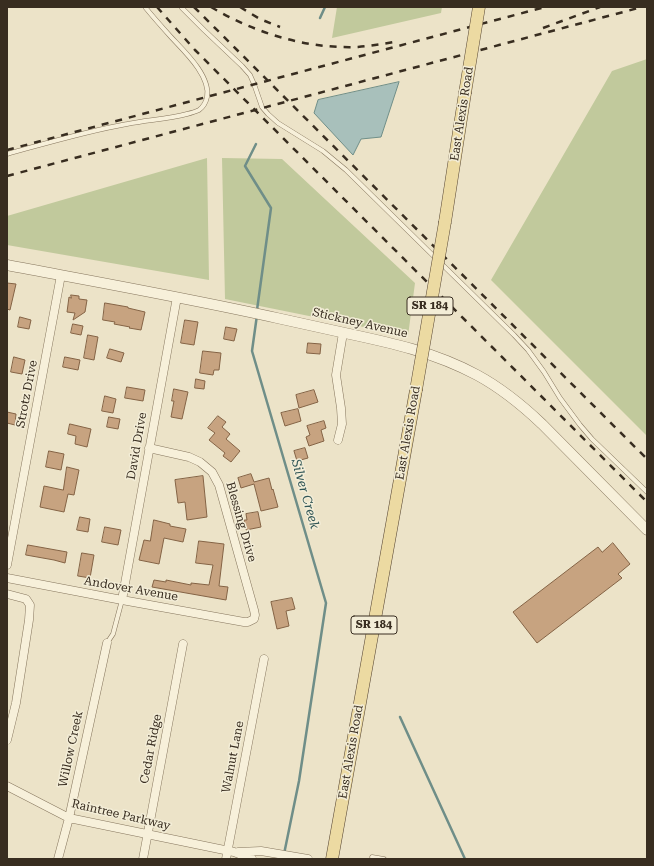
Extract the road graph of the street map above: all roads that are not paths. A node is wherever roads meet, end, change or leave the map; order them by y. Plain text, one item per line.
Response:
1 (145, 7) edge
2 (181, 7) edge
3 (479, 7) edge
4 (7, 154) edge
5 (7, 265) edge
6 (61, 275) junction
7 (177, 297) junction
8 (343, 333) junction
9 (338, 440) dead end
10 (149, 448) junction
11 (647, 492) edge
12 (647, 530) edge
13 (7, 565) edge
14 (7, 578) edge
15 (7, 594) edge
16 (122, 600) junction
17 (251, 621) joint
18 (107, 643) joint
19 (183, 644) dead end
20 (264, 659) dead end
21 (7, 740) edge
22 (7, 786) edge
23 (69, 818) junction
24 (148, 834) junction
25 (229, 854) edge
26 (372, 857) dead end
27 (58, 859) edge
28 (143, 859) edge
29 (252, 859) edge
30 (308, 859) edge
31 (332, 859) edge
32 (384, 859) edge

1 - 4 lane
2 - 11 lane
3 - 31 main road, East Alexis Road / SR 184, bridge
5 - 6 street, Stickney Avenue
6 - 7 street, Stickney Avenue
6 - 13 street, Strotz Drive
7 - 8 street, Stickney Avenue
7 - 10 street, David Drive
8 - 9 street
8 - 12 street, Stickney Avenue
10 - 16 street, David Drive
10 - 17 street, Blessing Drive
14 - 16 street, Andover Avenue
15 - 21 street
16 - 17 street, Andover Avenue
16 - 18 lane
18 - 23 street, Willow Creek
19 - 24 street, Cedar Ridge
20 - 25 street, Walnut Lane
22 - 23 street, Raintree Parkway
23 - 24 street, Raintree Parkway
23 - 27 street, Willow Creek
24 - 25 street, Raintree Parkway
24 - 28 street, Cedar Ridge
25 - 29 street, Raintree Parkway
25 - 30 street, Raintree Parkway
26 - 32 lane

